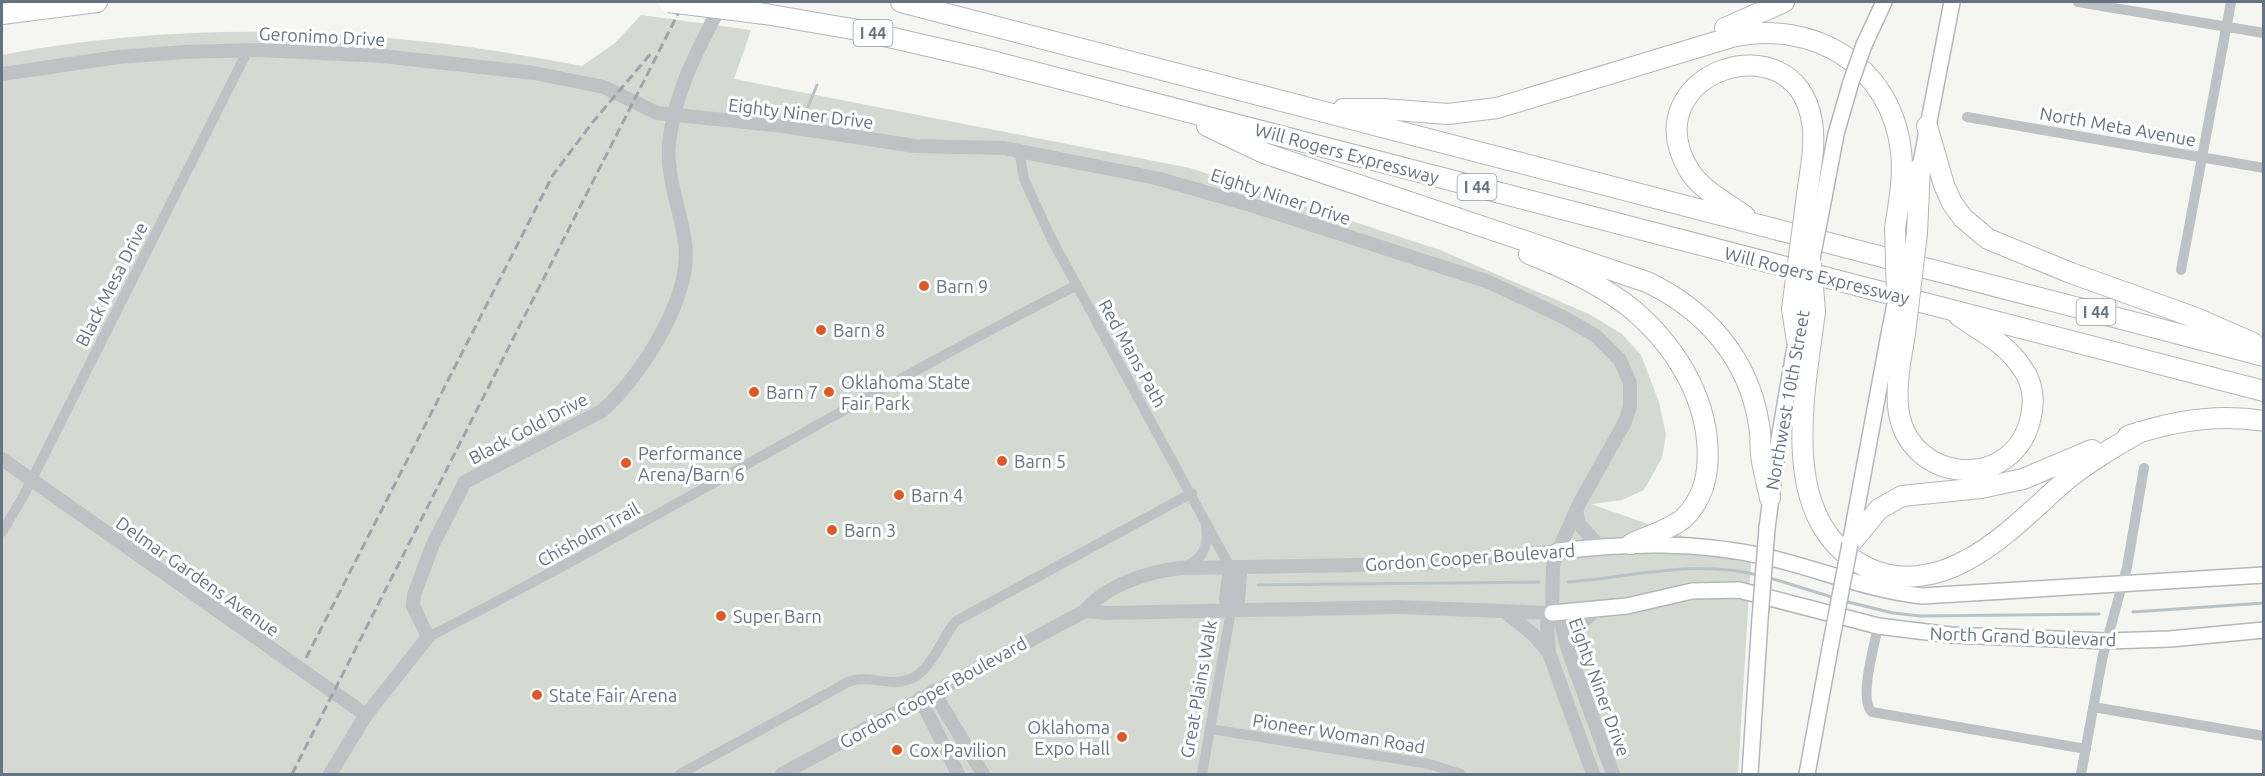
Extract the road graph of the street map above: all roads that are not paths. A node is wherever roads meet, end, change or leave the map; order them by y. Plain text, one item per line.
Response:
1 (97, 2) edge
2 (669, 2) edge
3 (723, 2) edge
4 (901, 2) edge
5 (1784, 2) edge
6 (1884, 2) edge
7 (1952, 2) edge
8 (2078, 2) edge
9 (2231, 2) edge
10 (2091, 3) edge
11 (2, 14) edge
12 (2226, 27) junction
13 (2264, 33) edge
14 (248, 50) junction
15 (1613, 71) junction
16 (2, 74) edge
17 (637, 102) joint
18 (1164, 106) junction
19 (1318, 110) junction
20 (673, 116) junction
21 (1967, 117) dead end
22 (1928, 126) junction
23 (1019, 150) junction
24 (2201, 157) junction
25 (1920, 168) joint
26 (2264, 168) edge
27 (1816, 196) junction
28 (1471, 222) junction
29 (1758, 224) junction
30 (1907, 231) junction
31 (1811, 264) joint
32 (2181, 270) dead end
33 (1077, 285) junction
34 (1897, 294) joint
35 (1950, 309) junction
36 (1803, 310) junction
37 (1897, 331) junction
38 (1797, 341) joint
39 (2264, 348) edge
40 (2264, 356) edge
41 (2264, 391) edge
42 (2264, 421) edge
43 (2140, 432) junction
44 (2, 459) edge
45 (2144, 468) dead end
46 (31, 480) junction
47 (1192, 493) junction
48 (1770, 498) junction
49 (1576, 510) junction
50 (1205, 518) junction
51 (2, 532) edge
52 (1854, 534) junction
53 (1631, 544) junction
54 (1599, 546) junction
55 (1558, 551) junction
56 (1792, 565) joint
57 (1230, 567) junction
58 (1180, 568) junction
59 (2264, 574) edge
60 (2122, 585) junction
61 (1231, 610) junction
62 (1595, 610) junction
63 (1085, 611) junction
64 (1504, 611) junction
65 (1552, 614) junction
66 (1878, 626) junction
67 (2264, 630) edge
68 (428, 637) junction
69 (2107, 641) junction
70 (1567, 647) junction
71 (1549, 653) junction
72 (927, 695) junction
73 (2093, 706) junction
74 (366, 711) junction
75 (1210, 729) junction
76 (2264, 736) edge
77 (2086, 749) junction
78 (330, 774) edge
79 (680, 774) edge
80 (782, 774) edge
81 (958, 774) edge
82 (983, 774) edge
83 (1202, 774) edge
84 (1461, 774) edge
85 (1593, 774) edge
86 (1613, 774) edge
87 (1750, 774) edge
88 (1807, 774) edge
89 (2081, 774) edge

1 - 11 highway
2 - 18 highway, Will Rogers Expressway / I 44, bridge
3 - 20 street, Black Gold Drive
4 - 19 highway, Will Rogers Expressway / I 44
5 - 15 highway
6 - 27 main road, bridge
7 - 22 main road
8 - 10 street
9 - 12 street
10 - 12 street
12 - 13 street
12 - 24 street
14 - 16 street, Geronimo Drive
14 - 17 street, Geronimo Drive
14 - 46 street, Black Mesa Drive
15 - 19 highway
15 - 30 highway
17 - 20 street, Eighty Niner Drive
18 - 28 highway
18 - 35 highway, Will Rogers Expressway / I 44
19 - 29 highway, Will Rogers Expressway / I 44
20 - 23 street, Eighty Niner Drive
20 - 68 street, Black Gold Drive
21 - 24 street, North Meta Avenue
22 - 25 main road
22 - 39 highway
23 - 33 street, Red Mans Path
23 - 49 street, Eighty Niner Drive
24 - 26 street, North Meta Avenue
24 - 32 street
25 - 30 highway
27 - 29 highway
27 - 31 main road, bridge
27 - 36 highway, bridge
28 - 48 highway
28 - 53 highway
29 - 40 highway, Will Rogers Expressway / I 44
30 - 34 highway, bridge
30 - 37 highway, bridge
31 - 36 highway, bridge
33 - 47 street, Red Mans Path
33 - 68 street, Chisholm Trail
34 - 37 main road, bridge
35 - 37 highway
35 - 41 highway, Will Rogers Expressway / I 44
36 - 38 highway
36 - 43 highway
37 - 52 main road
38 - 48 main road, Northwest 10th Street
42 - 43 highway
43 - 52 highway
44 - 46 street, Delmar Gardens Avenue
45 - 60 street
46 - 51 street, Black Mesa Drive
46 - 74 street, Delmar Gardens Avenue
47 - 50 street, Red Mans Path
47 - 79 street, Gordon Cooper Boulevard
48 - 87 main road, Northwest 10th Street, bridge
49 - 54 street
49 - 55 street, Eighty Niner Drive
50 - 57 street, Red Mans Path
50 - 58 street
52 - 88 main road, bridge
53 - 54 main road, Gordon Cooper Boulevard
53 - 56 main road, Gordon Cooper Boulevard
54 - 55 main road, Gordon Cooper Boulevard
55 - 57 street, Gordon Cooper Boulevard
55 - 65 street, Eighty Niner Drive
56 - 60 main road, North Grand Boulevard
57 - 58 street, Gordon Cooper Boulevard
57 - 61 street, Great Plains Walk
58 - 63 street, Gordon Cooper Boulevard
59 - 60 main road, North Grand Boulevard
60 - 69 street
61 - 63 street
61 - 64 street
61 - 75 street, Great Plains Walk
62 - 65 main road
62 - 66 main road, North Grand Boulevard
62 - 70 street
63 - 72 street, Gordon Cooper Boulevard
64 - 65 street
64 - 71 street
65 - 70 street, Eighty Niner Drive
65 - 71 street, Eighty Niner Drive
66 - 69 main road, North Grand Boulevard
66 - 77 street
67 - 69 main road, North Grand Boulevard
68 - 74 street
69 - 73 street
70 - 86 street, Eighty Niner Drive
71 - 85 street, Eighty Niner Drive
72 - 80 street, Gordon Cooper Boulevard
72 - 81 street
72 - 82 street
73 - 76 street
73 - 77 street
74 - 78 street
75 - 83 street, Great Plains Walk
75 - 84 street, Pioneer Woman Road
77 - 89 street

